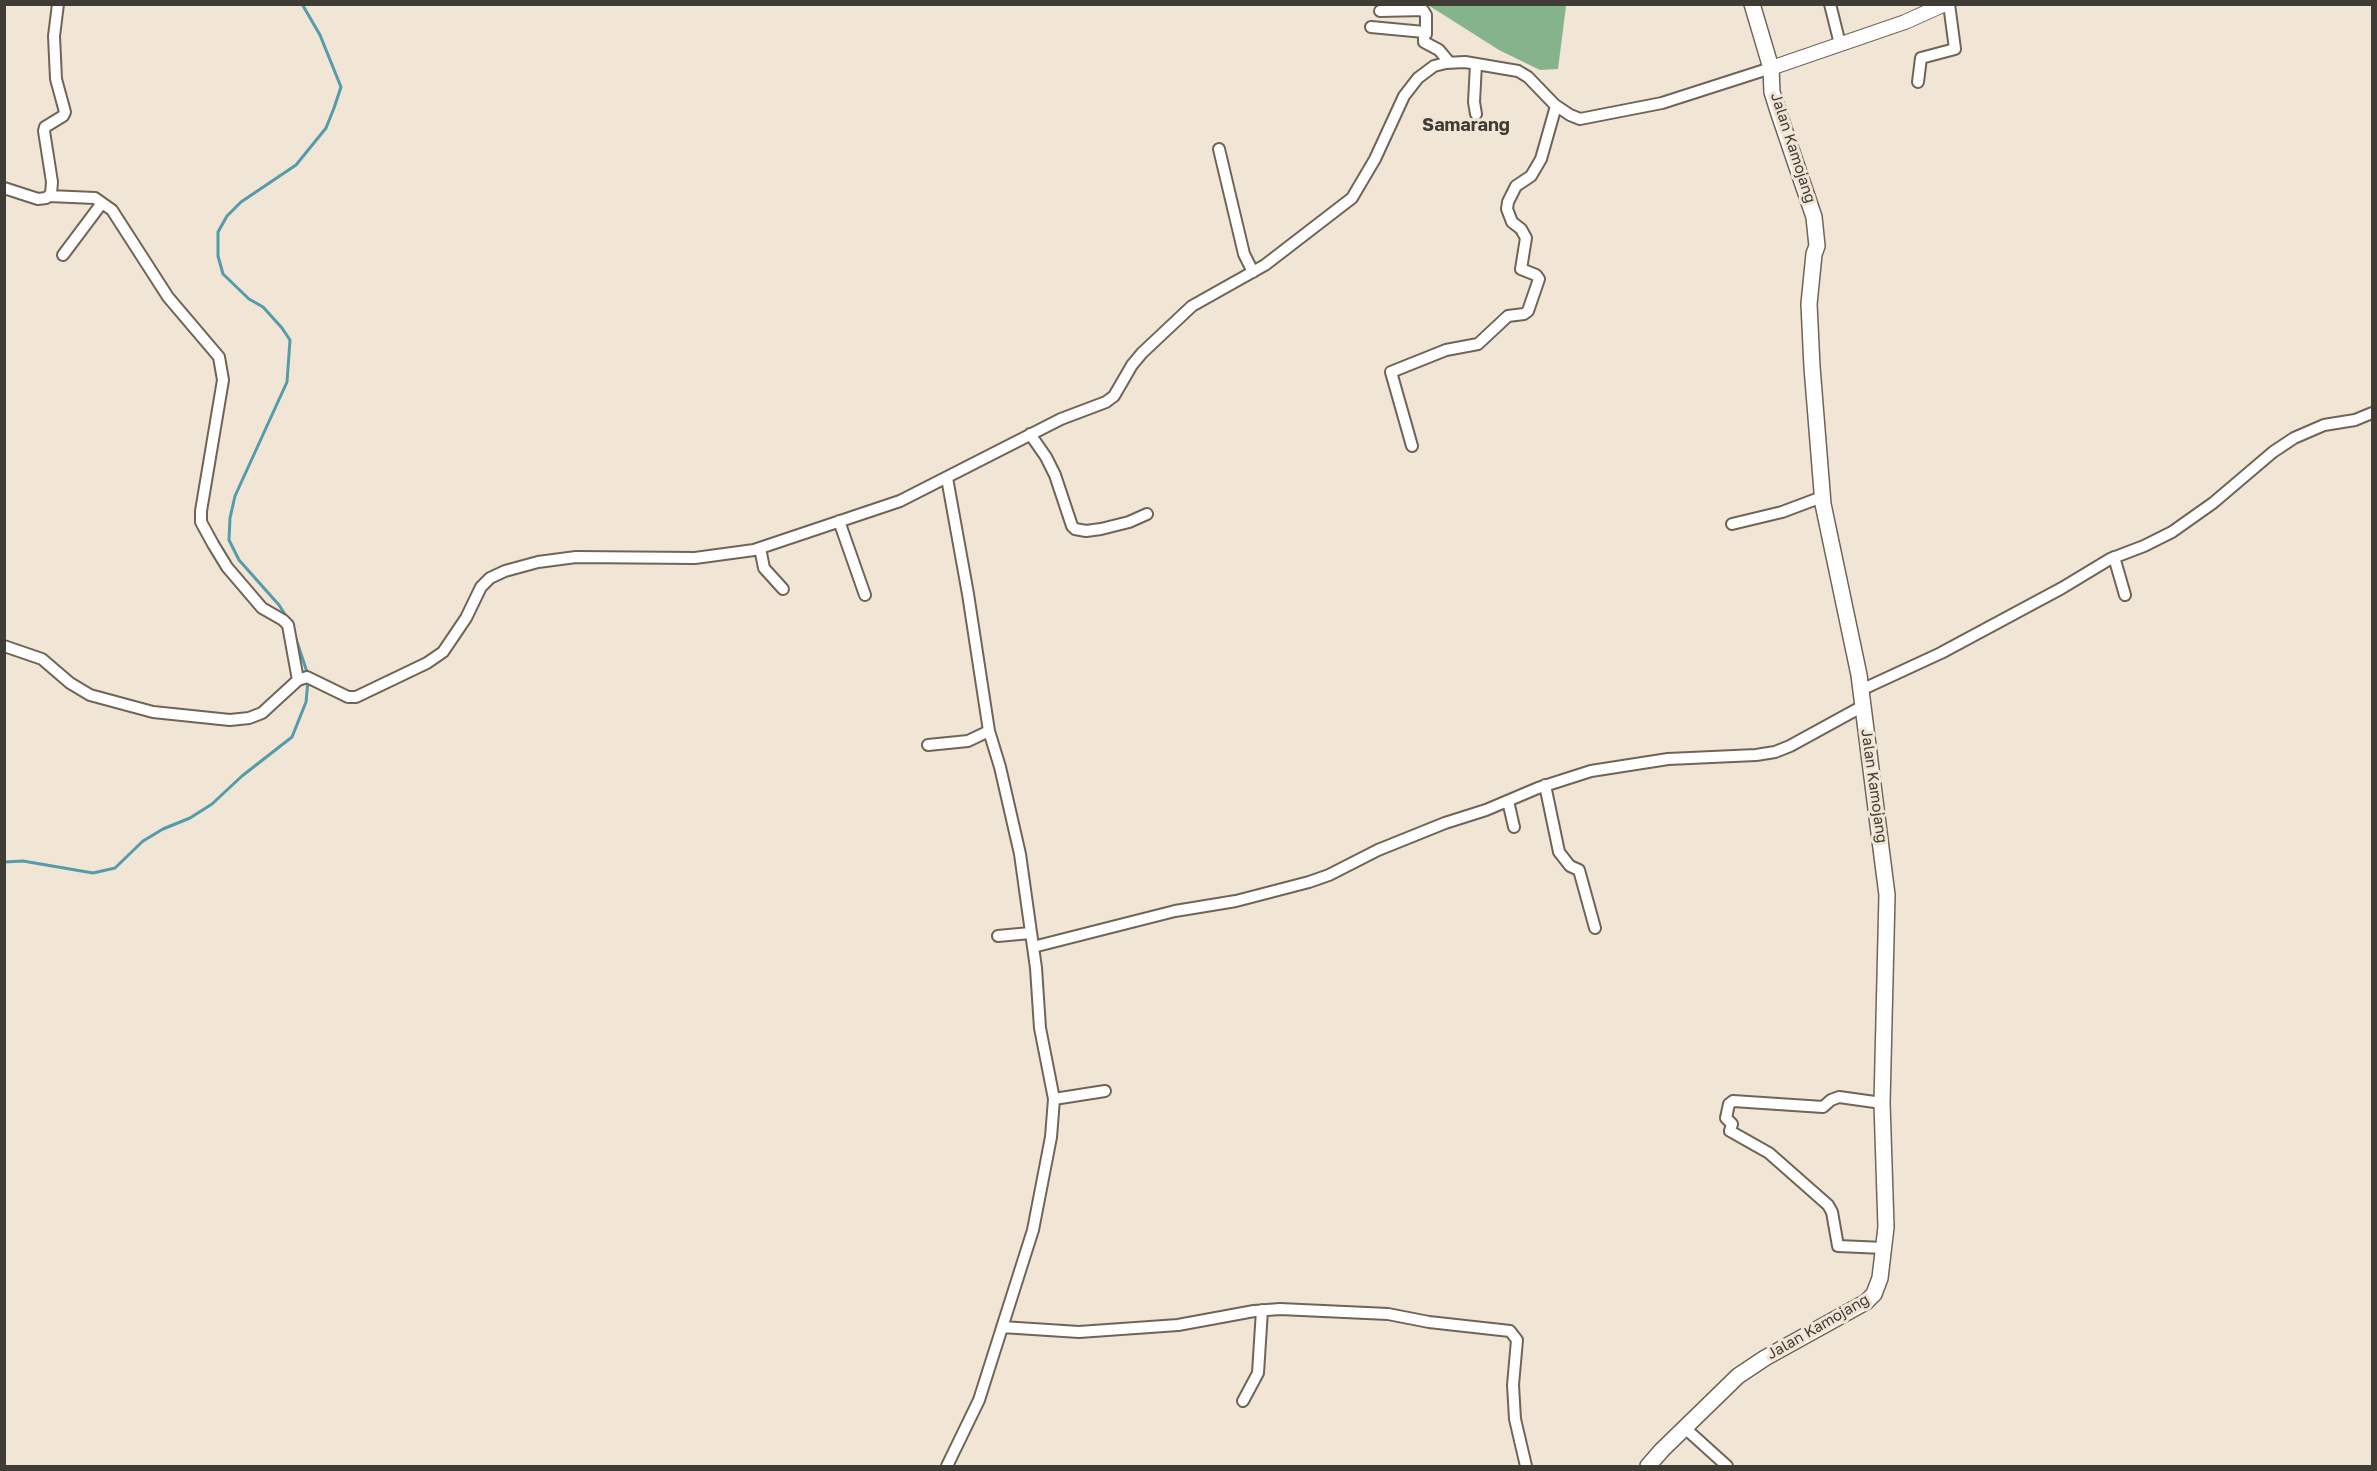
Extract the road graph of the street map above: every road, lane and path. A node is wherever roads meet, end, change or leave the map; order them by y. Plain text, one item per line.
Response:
1 (58, 4) edge
2 (1752, 4) edge
3 (1830, 4) edge
4 (1947, 4) edge
5 (1380, 11) dead end
6 (1371, 27) dead end
7 (1426, 34) junction
8 (1840, 44) junction
9 (1449, 62) junction
10 (1476, 64) junction
11 (1770, 68) junction
12 (1918, 82) dead end
13 (1556, 106) junction
14 (1476, 114) dead end
15 (1219, 149) dead end
16 (4, 188) edge
17 (49, 196) junction
18 (102, 203) junction
19 (63, 255) dead end
20 (1253, 272) junction
21 (2373, 413) edge
22 (1030, 434) junction
23 (1412, 446) dead end
24 (947, 478) junction
25 (1822, 497) junction
26 (1147, 514) dead end
27 (839, 521) junction
28 (1732, 524) dead end
29 (760, 548) junction
30 (2114, 557) junction
31 (783, 589) dead end
32 (2125, 595) dead end
33 (865, 596) dead end
34 (4, 646) edge
35 (302, 678) junction
36 (1861, 690) junction
37 (1863, 706) junction
38 (989, 731) junction
39 (928, 745) dead end
40 (1545, 786) junction
41 (1508, 801) junction
42 (1514, 827) dead end
43 (1595, 928) dead end
44 (1030, 933) junction
45 (998, 936) dead end
46 (1033, 947) junction
47 (1105, 1092) dead end
48 (1053, 1099) junction
49 (1882, 1103) junction
50 (1884, 1248) junction
51 (1262, 1310) junction
52 (1002, 1327) junction
53 (1243, 1401) dead end
54 (1686, 1429) junction
55 (947, 1467) edge
56 (1526, 1467) edge
57 (1648, 1467) edge
58 (1727, 1467) edge

1 - 17 street
2 - 11 main road, Jalan Kamojang
3 - 8 street
4 - 8 street
4 - 12 street
5 - 7 street
6 - 7 street
7 - 9 street
8 - 11 street
9 - 10 street
9 - 20 street
10 - 13 street
10 - 14 street
11 - 13 street
11 - 25 main road, Jalan Kamojang
13 - 23 street
15 - 20 street
16 - 17 street
17 - 18 street
18 - 19 street
18 - 35 street
20 - 22 street
21 - 30 street
22 - 24 street
22 - 26 street
24 - 27 street
24 - 38 street
25 - 28 street
25 - 36 main road, Jalan Kamojang
27 - 29 street
27 - 33 street
29 - 31 street
29 - 35 street
30 - 32 street
30 - 36 street
34 - 35 street
36 - 37 main road, Jalan Kamojang
37 - 40 street
37 - 49 main road, Jalan Kamojang
38 - 39 street
38 - 44 street
40 - 41 street
40 - 43 street
41 - 42 street
41 - 46 street
44 - 45 street
44 - 46 street
46 - 48 street
47 - 48 street
48 - 52 street
49 - 50 main road, Jalan Kamojang
49 - 50 street
50 - 54 main road, Jalan Kamojang
51 - 52 street
51 - 53 street
51 - 56 street
52 - 55 street
54 - 57 main road, Jalan Kamojang
54 - 58 street

